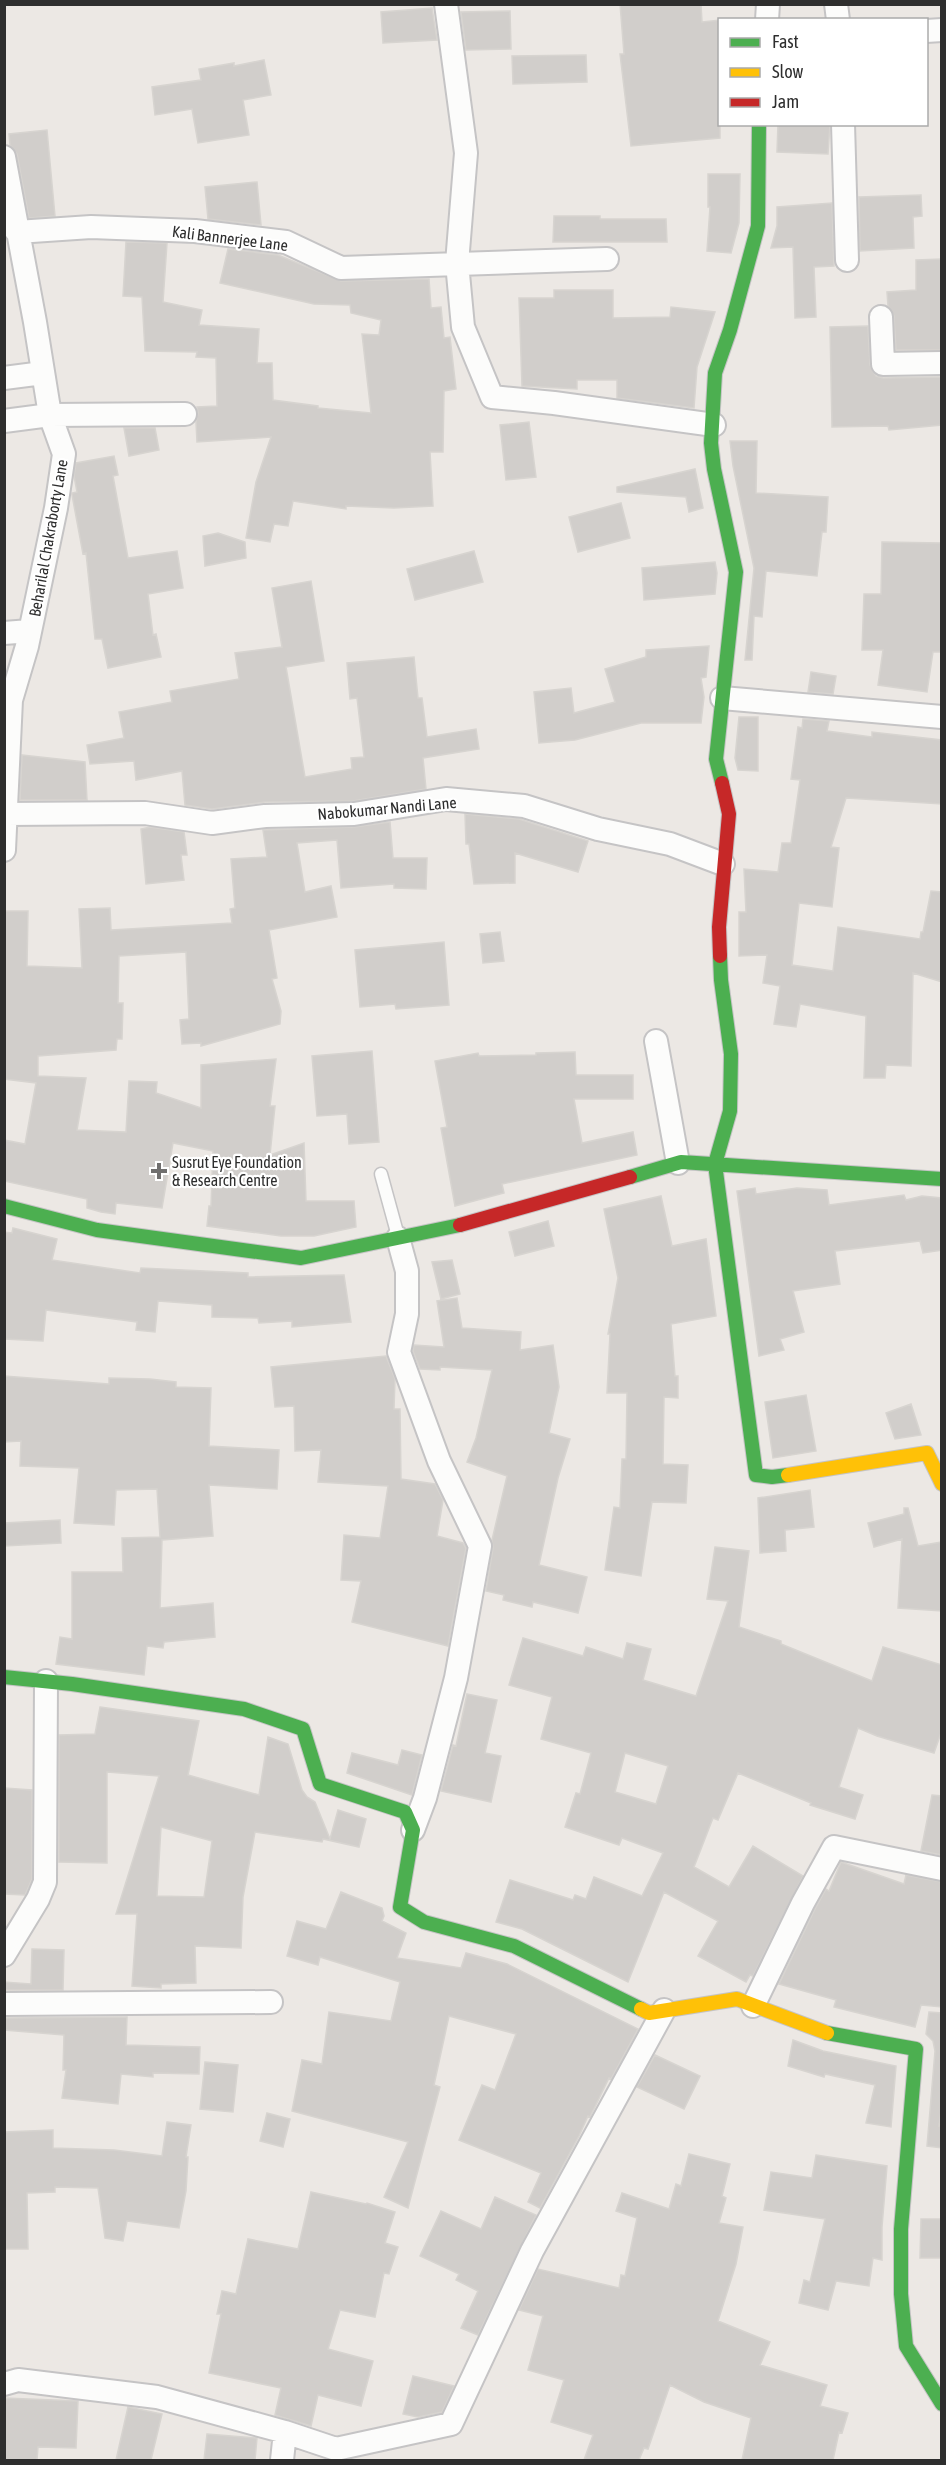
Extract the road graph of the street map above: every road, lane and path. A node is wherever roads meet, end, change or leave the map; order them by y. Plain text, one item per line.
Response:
1 (446, 4) edge
2 (759, 126) edge
3 (843, 126) edge
4 (4, 157) edge
5 (11, 225) edge
6 (607, 259) dead end
7 (847, 260) dead end
8 (457, 263) junction
9 (881, 317) dead end
10 (942, 363) edge
11 (43, 373) junction
12 (4, 378) edge
13 (185, 414) dead end
14 (50, 415) junction
15 (4, 421) edge
16 (714, 425) junction
17 (30, 631) junction
18 (4, 633) edge
19 (722, 698) junction
20 (942, 717) edge
21 (6, 814) junction
22 (4, 850) edge
23 (723, 864) junction
24 (656, 1041) dead end
25 (678, 1163) junction
26 (715, 1164) junction
27 (381, 1174) dead end
28 (942, 1179) edge
29 (4, 1206) edge
30 (398, 1238) junction
31 (942, 1484) edge
32 (4, 1677) edge
33 (46, 1681) junction
34 (413, 1830) junction
35 (942, 1869) edge
36 (4, 1955) edge
37 (272, 2002) dead end
38 (4, 2004) edge
39 (753, 2006) junction
40 (664, 2010) junction
41 (4, 2384) edge
42 (942, 2404) edge
43 (285, 2432) junction
44 (282, 2460) edge

1 - 8 street
2 - 16 street
3 - 7 street
4 - 5 street, Beharilal Chakraborty Lane
5 - 8 street, Kali Bannerjee Lane
5 - 11 street, Beharilal Chakraborty Lane
6 - 8 street, Kali Bannerjee Lane
8 - 16 street
9 - 10 street
11 - 12 street
11 - 14 street, Beharilal Chakraborty Lane
13 - 14 street
14 - 15 street
14 - 17 street, Beharilal Chakraborty Lane
16 - 19 street
17 - 18 street
17 - 21 street, Beharilal Chakraborty Lane
19 - 20 street
19 - 23 street
21 - 22 street, Beharilal Chakraborty Lane
21 - 23 street, Nabokumar Nandi Lane
23 - 26 street
24 - 25 street
25 - 26 street
25 - 30 street
26 - 28 street
26 - 31 street
27 - 30 lane
29 - 30 street
30 - 34 street
32 - 33 street
33 - 34 street
33 - 36 street
34 - 40 street
35 - 39 street
37 - 38 street
39 - 40 street
39 - 42 street
40 - 43 street
41 - 43 street
43 - 44 street

